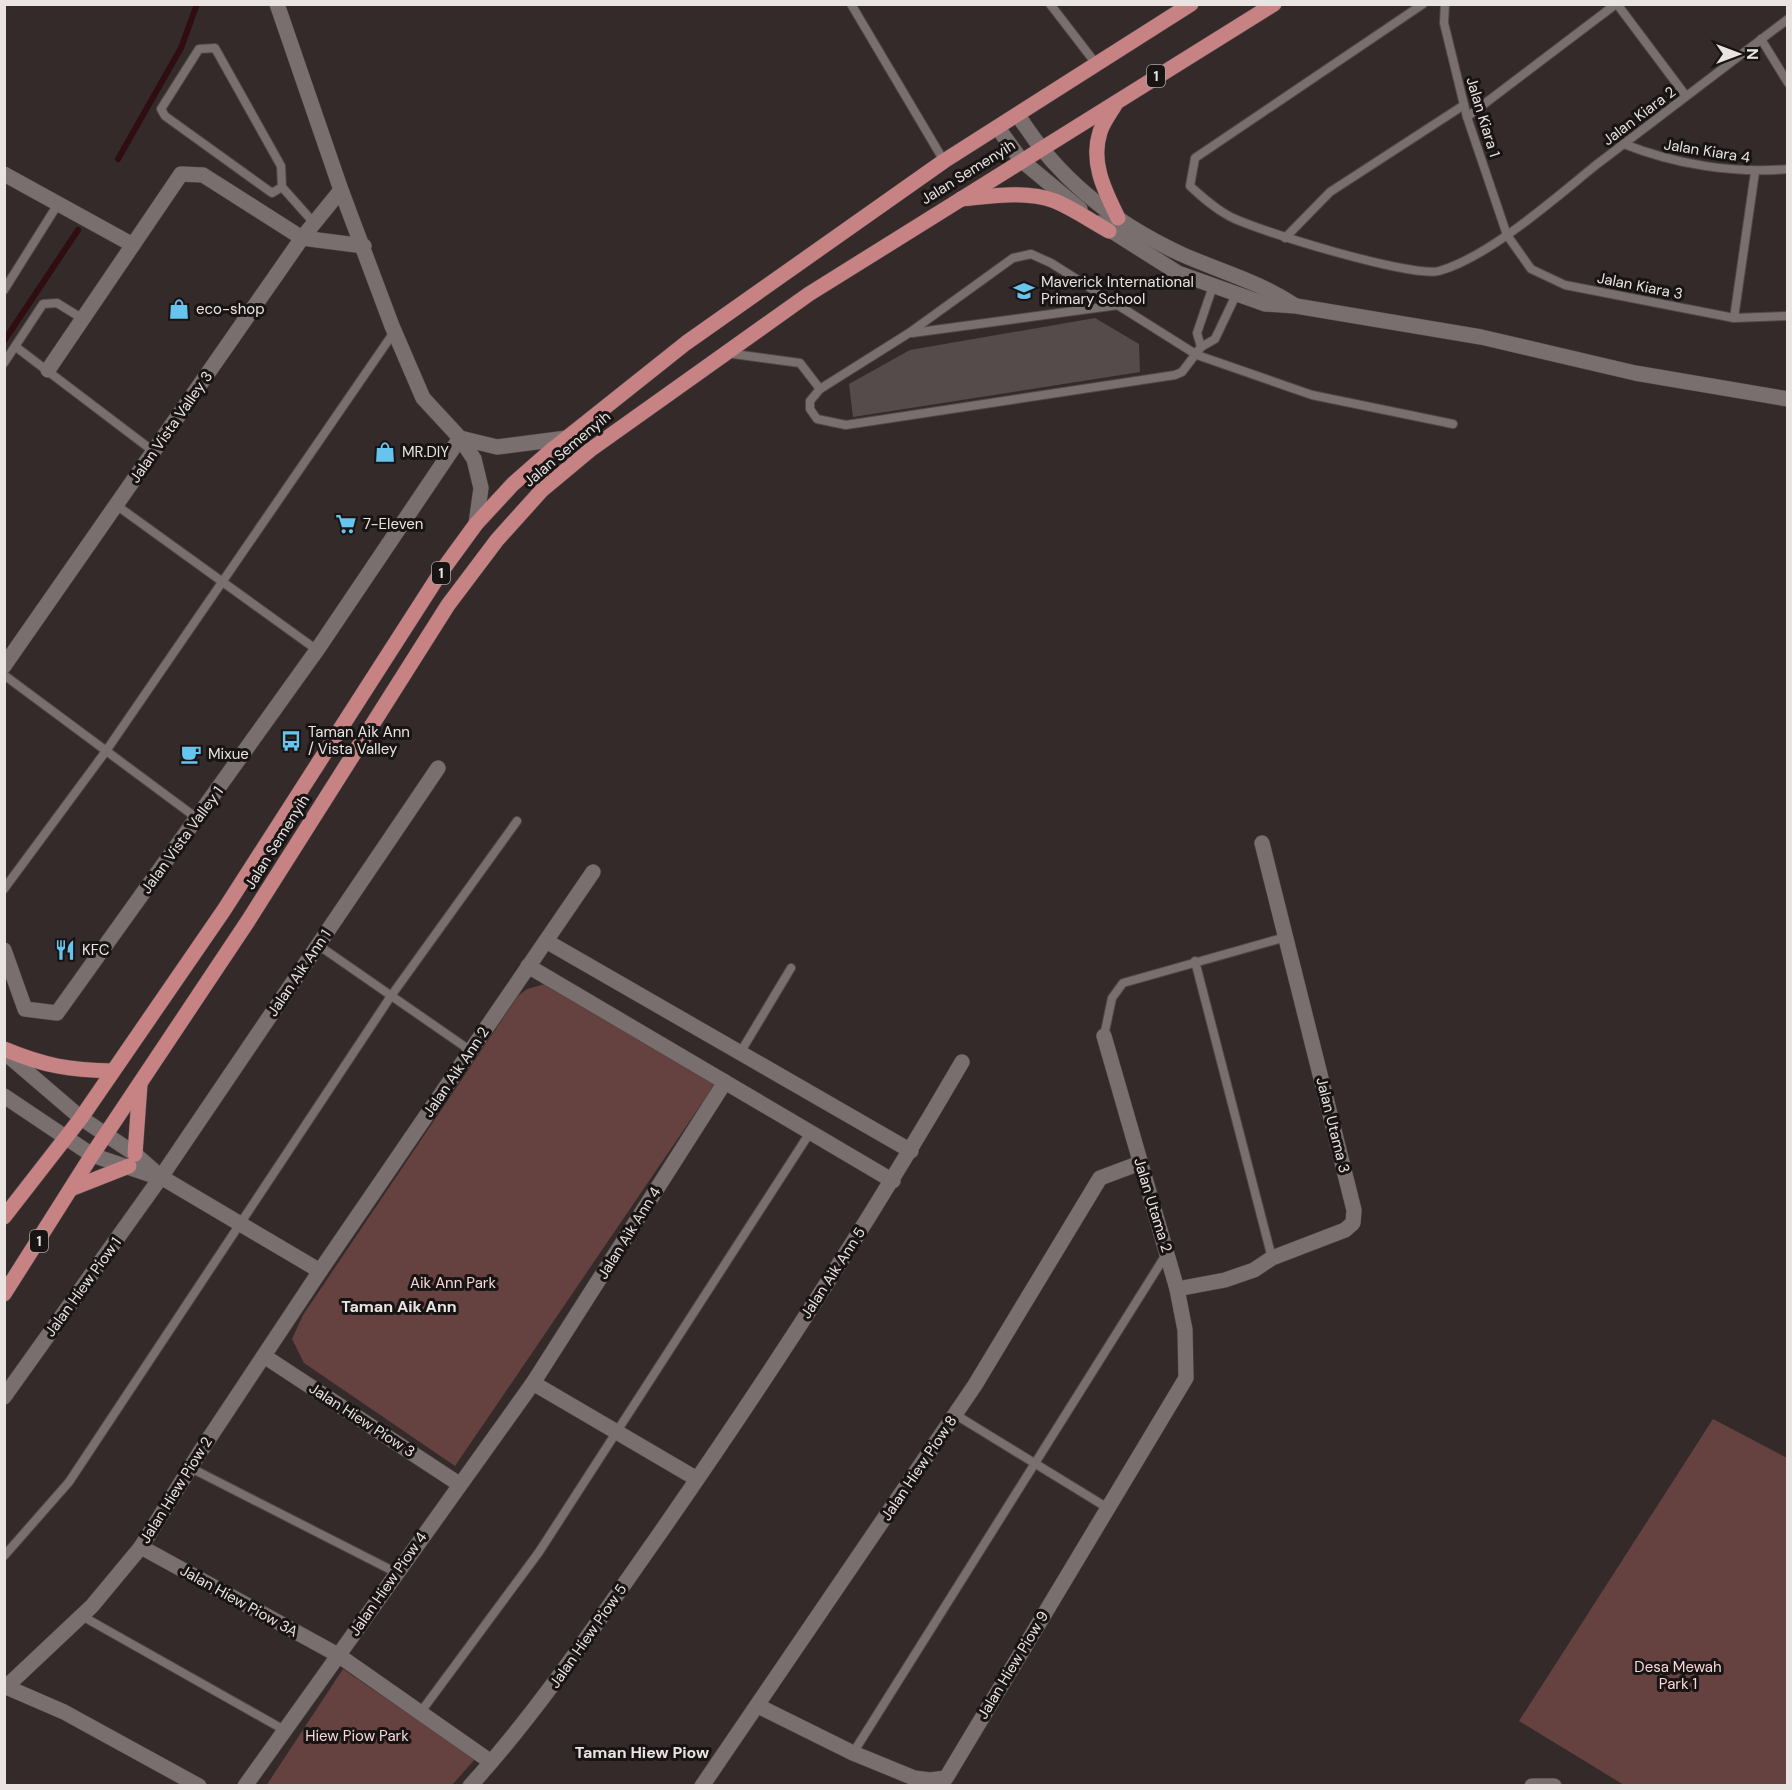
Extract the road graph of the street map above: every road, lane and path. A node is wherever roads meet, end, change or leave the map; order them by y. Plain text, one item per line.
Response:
1 (277, 4) edge
2 (851, 4) edge
3 (1050, 4) edge
4 (1191, 4) edge
5 (1274, 4) edge
6 (1423, 4) edge
7 (1445, 4) edge
8 (1616, 4) edge
9 (1788, 19) edge
10 (1761, 39) junction
11 (1097, 65) junction
12 (1788, 83) edge
13 (1686, 96) junction
14 (1118, 100) junction
15 (1464, 105) junction
16 (1018, 115) junction
17 (1467, 117) junction
18 (999, 128) junction
19 (1624, 144) junction
20 (1039, 148) junction
21 (1021, 160) junction
22 (944, 161) junction
23 (1788, 169) edge
24 (1755, 172) junction
25 (4, 174) edge
26 (282, 187) junction
27 (341, 190) junction
28 (957, 200) junction
29 (58, 204) junction
30 (314, 223) junction
31 (1114, 224) junction
32 (1507, 235) junction
33 (302, 238) junction
34 (1285, 238) junction
35 (133, 245) junction
36 (364, 246) junction
37 (1213, 286) junction
38 (4, 290) edge
39 (1236, 295) junction
40 (1118, 305) junction
41 (1296, 306) junction
42 (1788, 316) edge
43 (1734, 318) junction
44 (83, 319) junction
45 (394, 332) junction
46 (909, 333) junction
47 (15, 346) junction
48 (1199, 351) junction
49 (723, 353) junction
50 (4, 363) edge
51 (48, 370) junction
52 (820, 389) junction
53 (1788, 399) edge
54 (1453, 424) dead end
55 (460, 438) junction
56 (567, 438) junction
57 (153, 451) junction
58 (116, 504) junction
59 (476, 524) junction
60 (221, 580) junction
61 (317, 650) junction
62 (4, 666) edge
63 (4, 675) edge
64 (106, 751) junction
65 (438, 768) dead end
66 (198, 819) junction
67 (517, 821) dead end
68 (1262, 843) dead end
69 (593, 872) dead end
70 (4, 889) edge
71 (1286, 937) junction
72 (546, 941) junction
73 (318, 945) junction
74 (4, 950) edge
75 (1195, 962) junction
76 (528, 966) junction
77 (791, 968) dead end
78 (392, 996) junction
79 (1104, 1036) joint
80 (4, 1050) edge
81 (471, 1051) junction
82 (740, 1053) junction
83 (962, 1062) dead end
84 (113, 1071) junction
85 (725, 1082) junction
86 (140, 1084) junction
87 (4, 1096) edge
88 (81, 1118) junction
89 (812, 1131) junction
90 (105, 1135) junction
91 (66, 1138) junction
92 (910, 1151) junction
93 (92, 1155) junction
94 (132, 1160) junction
95 (1140, 1163) junction
96 (161, 1177) junction
97 (893, 1181) junction
98 (73, 1188) junction
99 (4, 1216) edge
100 (241, 1224) junction
101 (1167, 1252) junction
102 (1272, 1258) junction
103 (320, 1271) junction
104 (1177, 1288) junction
105 (4, 1294) edge
106 (264, 1356) junction
107 (1186, 1378) joint
108 (533, 1383) junction
109 (4, 1397) edge
110 (956, 1415) junction
111 (618, 1434) junction
112 (1034, 1464) junction
113 (191, 1468) junction
114 (697, 1479) junction
115 (459, 1484) junction
116 (1106, 1507) junction
117 (141, 1547) junction
118 (4, 1556) edge
119 (395, 1572) junction
120 (82, 1616) junction
121 (338, 1655) junction
122 (5, 1687) edge
123 (758, 1706) junction
124 (420, 1713) junction
125 (286, 1731) junction
126 (853, 1753) junction
127 (491, 1762) junction
128 (199, 1785) edge
129 (245, 1785) edge
130 (470, 1785) edge
131 (702, 1785) edge
132 (1532, 1785) edge
133 (1554, 1785) edge

1 - 27 street
2 - 22 lane
3 - 11 lane
4 - 11 main road, Jalan Semenyih / 1
5 - 14 main road, Jalan Semenyih / 1
6 - 34 lane, Jalan Kiara 2
7 - 15 lane, Jalan Kiara 1
8 - 13 lane
8 - 17 lane
9 - 10 lane, Jalan Kiara 2
10 - 12 lane
10 - 13 lane, Jalan Kiara 2
11 - 16 main road, Jalan Semenyih / 1
13 - 19 lane, Jalan Kiara 2
14 - 20 main road, Jalan Semenyih / 1
14 - 31 main road
15 - 17 lane, Jalan Kiara 1
15 - 34 lane
16 - 18 main road, Jalan Semenyih / 1
16 - 20 street
17 - 32 lane, Jalan Kiara 1
18 - 21 street
18 - 22 main road, Jalan Semenyih / 1
19 - 24 lane, Jalan Kiara 4
19 - 32 lane, Jalan Kiara 2
20 - 21 main road, Jalan Semenyih / 1
20 - 31 street
21 - 28 main road, Jalan Semenyih / 1
21 - 31 street
22 - 56 main road, Jalan Semenyih / 1
23 - 24 lane, Jalan Kiara 4
24 - 43 lane
25 - 29 street
26 - 26 lane
26 - 30 lane
27 - 30 street, Jalan Vista Valley 3
27 - 36 street
28 - 31 main road
28 - 49 main road, Jalan Semenyih / 1
29 - 35 street
29 - 38 lane
30 - 33 street, Jalan Vista Valley 3
31 - 37 street
31 - 41 street
32 - 34 lane, Jalan Kiara 2
32 - 43 lane, Jalan Kiara 3
33 - 35 street
33 - 36 street
33 - 57 street, Jalan Vista Valley 3
35 - 44 street
36 - 45 street
37 - 39 street
37 - 48 lane
39 - 41 street
39 - 48 lane
40 - 46 lane
40 - 46 lane
40 - 48 lane
41 - 53 street
42 - 43 lane, Jalan Kiara 3
44 - 47 lane
44 - 51 street
45 - 55 street
45 - 60 lane
46 - 52 lane
47 - 50 lane
47 - 51 lane
48 - 52 lane
48 - 54 lane
49 - 52 lane
49 - 86 main road, Jalan Semenyih / 1
51 - 57 lane
55 - 56 street
55 - 59 street
55 - 61 street, Jalan Vista Valley 1
56 - 59 main road, Jalan Semenyih / 1
57 - 58 street, Jalan Vista Valley 3
58 - 60 lane
58 - 62 street, Jalan Vista Valley 3
59 - 84 main road, Jalan Semenyih / 1
60 - 61 lane
60 - 64 lane
61 - 66 street, Jalan Vista Valley 1
63 - 64 lane
64 - 66 lane
64 - 70 lane
65 - 73 street, Jalan Aik Ann 1
66 - 74 street, Jalan Vista Valley 1
67 - 78 lane
68 - 71 street, Jalan Utama 3
69 - 72 street, Jalan Aik Ann 2
71 - 75 lane
71 - 102 street, Jalan Utama 3
72 - 76 street, Jalan Aik Ann 2
72 - 82 street
73 - 78 lane
73 - 96 street, Jalan Aik Ann 1
75 - 79 lane
75 - 102 lane
76 - 81 street, Jalan Aik Ann 2
76 - 85 street
77 - 82 lane
78 - 81 lane
78 - 100 lane
79 - 95 street, Jalan Utama 2
80 - 84 main road
80 - 88 street
81 - 103 street, Jalan Aik Ann 2
82 - 92 street
83 - 92 street, Jalan Aik Ann 5
84 - 88 main road, Jalan Semenyih / 1
85 - 89 street
85 - 108 street, Jalan Aik Ann 4
86 - 90 main road, Jalan Semenyih / 1
86 - 94 main road
87 - 91 street
88 - 90 street
88 - 91 main road, Jalan Semenyih / 1
89 - 97 street
89 - 111 lane
90 - 93 main road, Jalan Semenyih / 1
90 - 94 street
91 - 93 street
91 - 99 main road, Jalan Semenyih / 1
92 - 97 street, Jalan Aik Ann 5
93 - 94 street
93 - 98 main road, Jalan Semenyih / 1
94 - 96 street
94 - 98 main road
95 - 101 street, Jalan Utama 2
95 - 110 street, Jalan Hiew Piow 8
96 - 100 street
96 - 109 street, Jalan Hiew Piow 1
97 - 114 street, Jalan Aik Ann 5
98 - 105 main road, Jalan Semenyih / 1
100 - 103 street
100 - 118 lane
101 - 104 street, Jalan Utama 2
101 - 112 lane
102 - 104 street, Jalan Utama 3
103 - 106 street, Jalan Hiew Piow 2
104 - 107 street, Jalan Utama 2
106 - 113 street, Jalan Hiew Piow 2
106 - 115 street, Jalan Hiew Piow 3
107 - 116 street, Jalan Hiew Piow 9
108 - 111 street
108 - 115 street, Jalan Hiew Piow 4
110 - 112 lane
110 - 123 street, Jalan Hiew Piow 8
111 - 114 street
111 - 124 lane
112 - 116 lane
112 - 126 lane
113 - 117 street, Jalan Hiew Piow 2
113 - 119 lane
114 - 127 street, Jalan Hiew Piow 5
115 - 119 street, Jalan Hiew Piow 4
116 - 126 street, Jalan Hiew Piow 9
117 - 120 street, Jalan Hiew Piow 2
117 - 121 street, Jalan Hiew Piow 3A
119 - 121 street, Jalan Hiew Piow 4
120 - 122 street, Jalan Hiew Piow 2
120 - 125 lane
121 - 124 street, Jalan Hiew Piow 3A
121 - 125 street, Jalan Hiew Piow 4
122 - 128 street
123 - 126 street, Jalan Hiew Piow 9
123 - 131 street, Jalan Hiew Piow 8
124 - 127 street, Jalan Hiew Piow 3A
125 - 129 street, Jalan Hiew Piow 4
127 - 130 street, Jalan Hiew Piow 5
132 - 133 street

